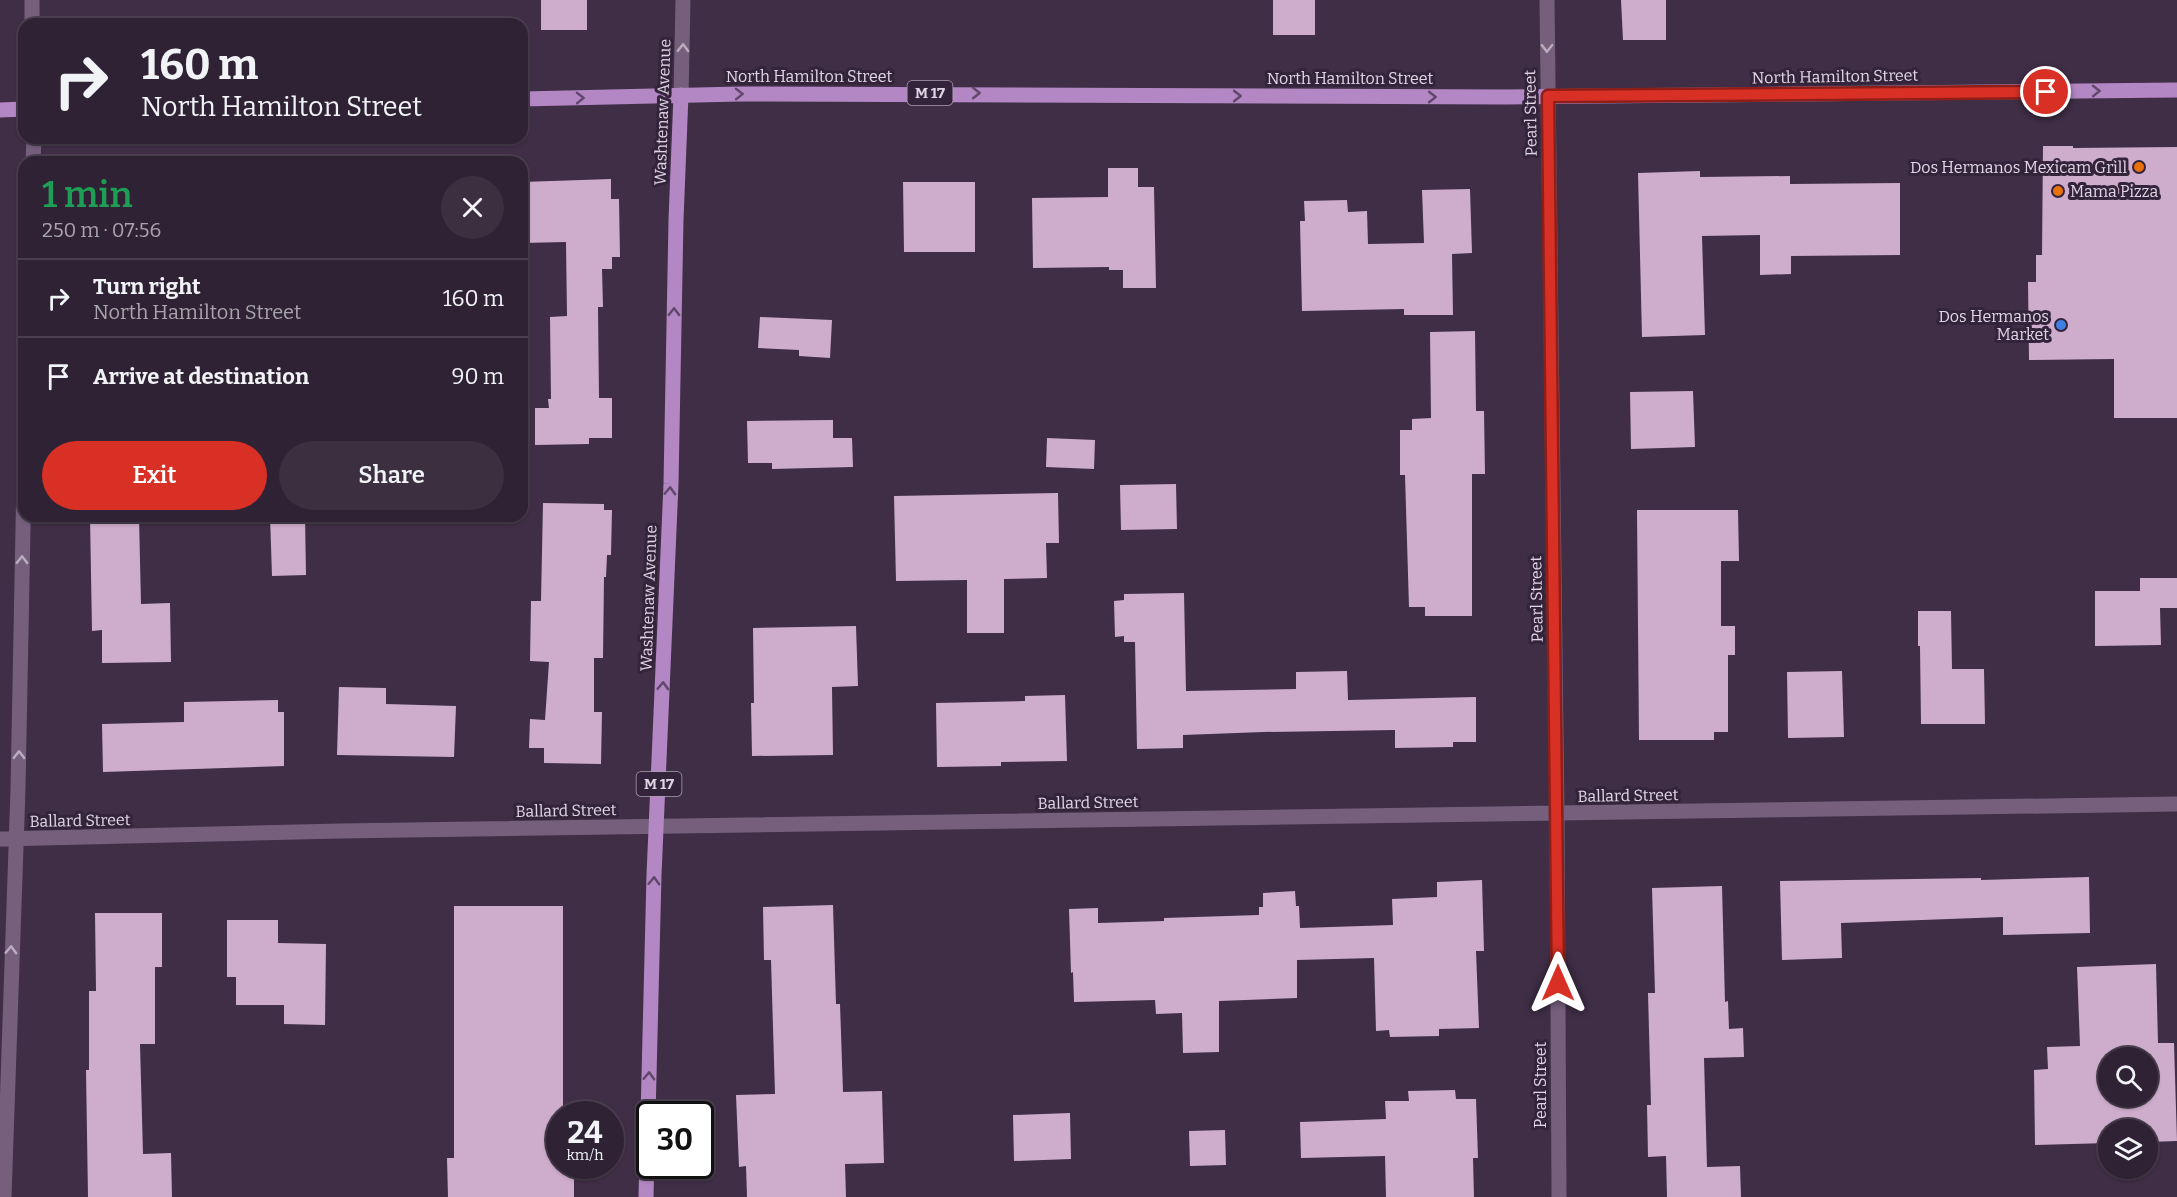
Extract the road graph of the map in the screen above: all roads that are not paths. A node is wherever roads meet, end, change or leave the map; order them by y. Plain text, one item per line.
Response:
1 (32, 0) edge
2 (683, 0) edge
3 (1547, 0) edge
4 (32, 18) edge
5 (2177, 90) edge
6 (681, 95) junction
7 (1548, 96) junction
8 (528, 99) edge
9 (0, 110) edge
10 (18, 110) edge
11 (23, 522) edge
12 (2177, 804) edge
13 (1557, 814) junction
14 (657, 827) junction
15 (16, 838) junction
16 (0, 839) edge
17 (4, 1197) edge
18 (646, 1197) edge
19 (1559, 1197) edge

1 - 4 street
6 -> 2 street, Washtenaw Avenue
3 -> 7 street, Pearl Street
7 -> 5 main road, North Hamilton Street / M 17
6 -> 7 main road, North Hamilton Street / M 17
8 -> 6 main road, North Hamilton Street
14 -> 6 main road, Washtenaw Avenue / M 17
7 - 13 street, Pearl Street
9 - 10 main road
15 -> 11 street
12 - 13 street, Ballard Street
13 - 14 street, Ballard Street
13 - 19 street, Pearl Street
14 - 15 street, Ballard Street
18 -> 14 main road, Washtenaw Avenue / M 17
15 - 16 street, Ballard Street
17 -> 15 street

